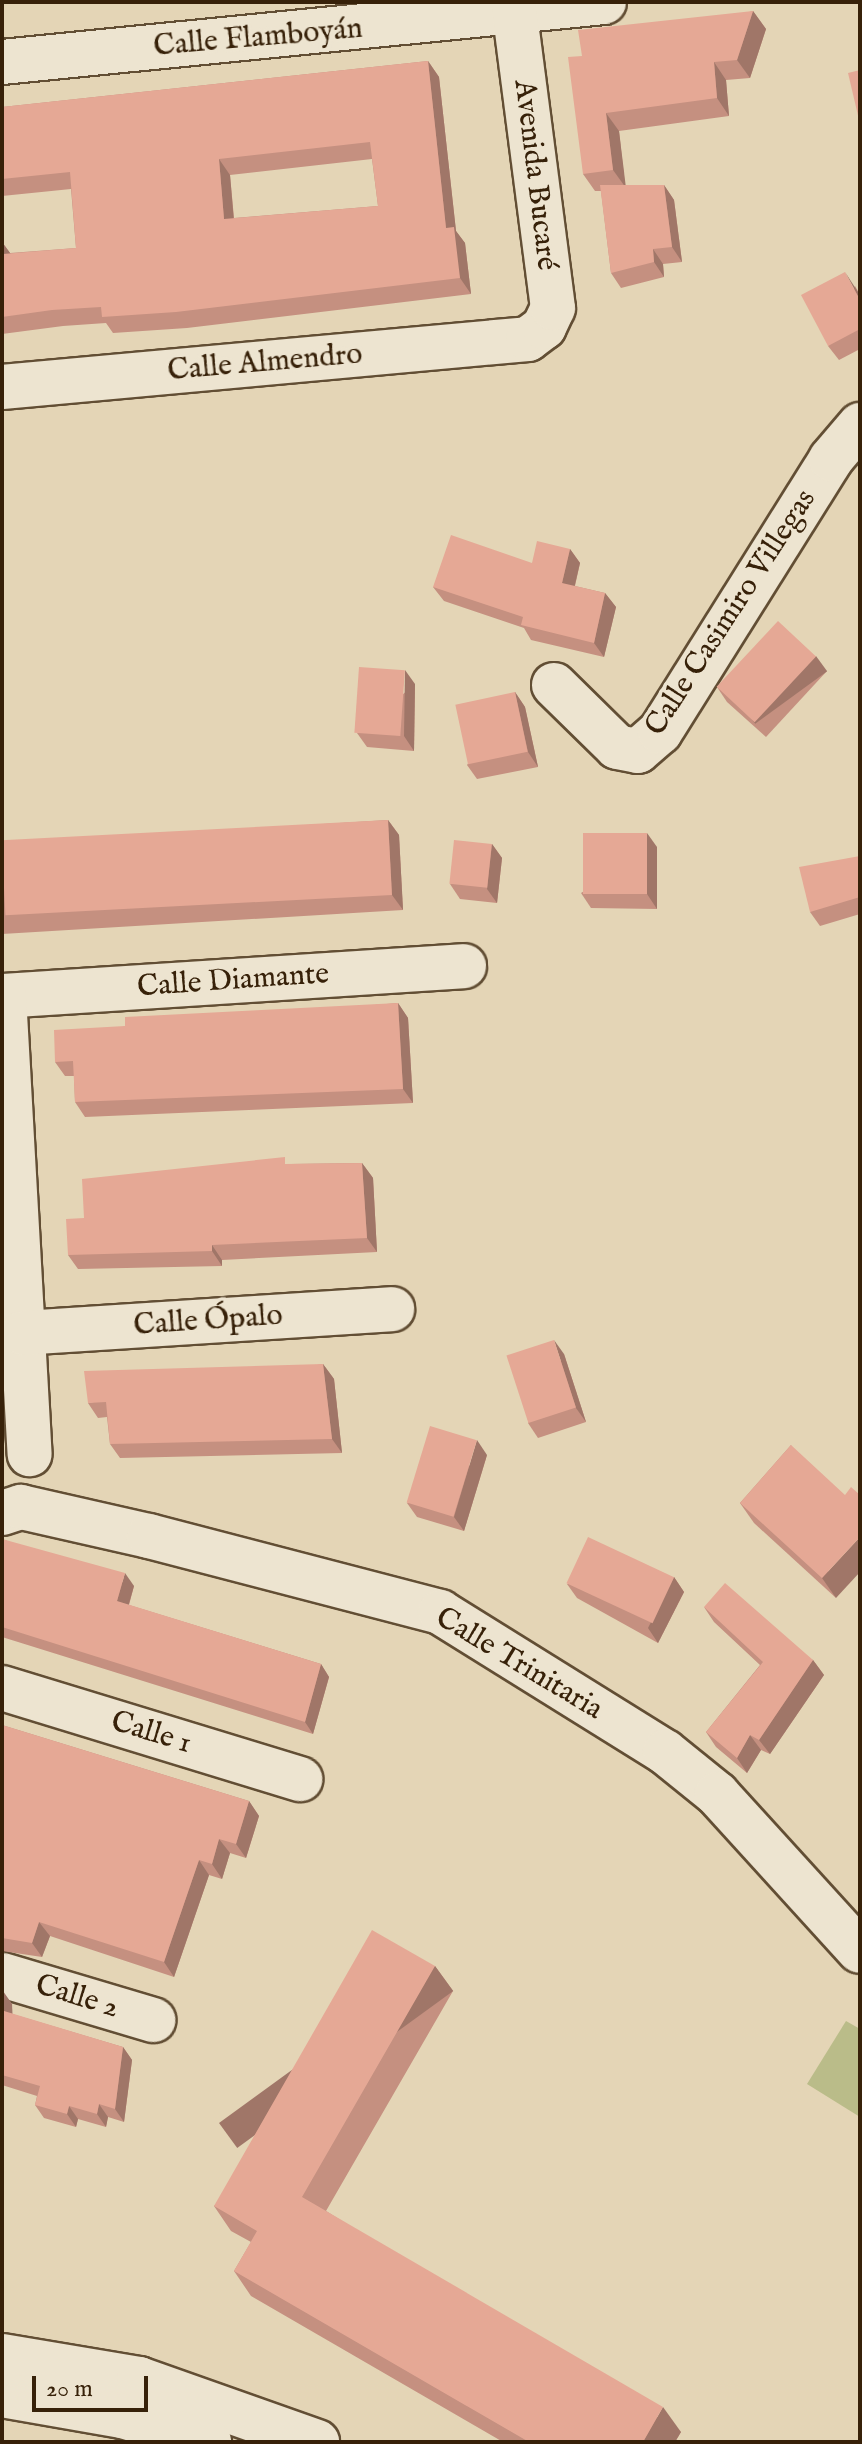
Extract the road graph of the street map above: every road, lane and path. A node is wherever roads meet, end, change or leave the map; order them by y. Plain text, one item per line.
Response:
1 (604, 2) edge
2 (514, 8) edge
3 (2, 62) edge
4 (528, 339) joint
5 (2, 387) edge
6 (860, 425) edge
7 (554, 685) dead end
8 (464, 966) dead end
9 (3, 996) edge
10 (392, 1309) dead end
11 (23, 1333) junction
12 (30, 1454) dead end
13 (2, 1513) edge
14 (2, 1688) edge
15 (300, 1779) dead end
16 (860, 1951) edge
17 (2, 1975) edge
18 (153, 2020) dead end
19 (2, 2356) edge
20 (2, 2395) edge
21 (209, 2442) edge
22 (317, 2442) edge

1 - 2 street, Calle Flamboyán
2 - 3 street, Calle Flamboyán
2 - 4 street, Avenida Bucaré
4 - 5 street, Calle Almendro
6 - 7 street, Calle Casimiro Villegas
8 - 9 street, Calle Diamante
9 - 11 street
10 - 11 street, Calle Ópalo
11 - 12 street
13 - 16 street, Calle Trinitaria
14 - 15 street, Calle 1
17 - 18 street, Calle 2
19 - 22 street
20 - 21 street

